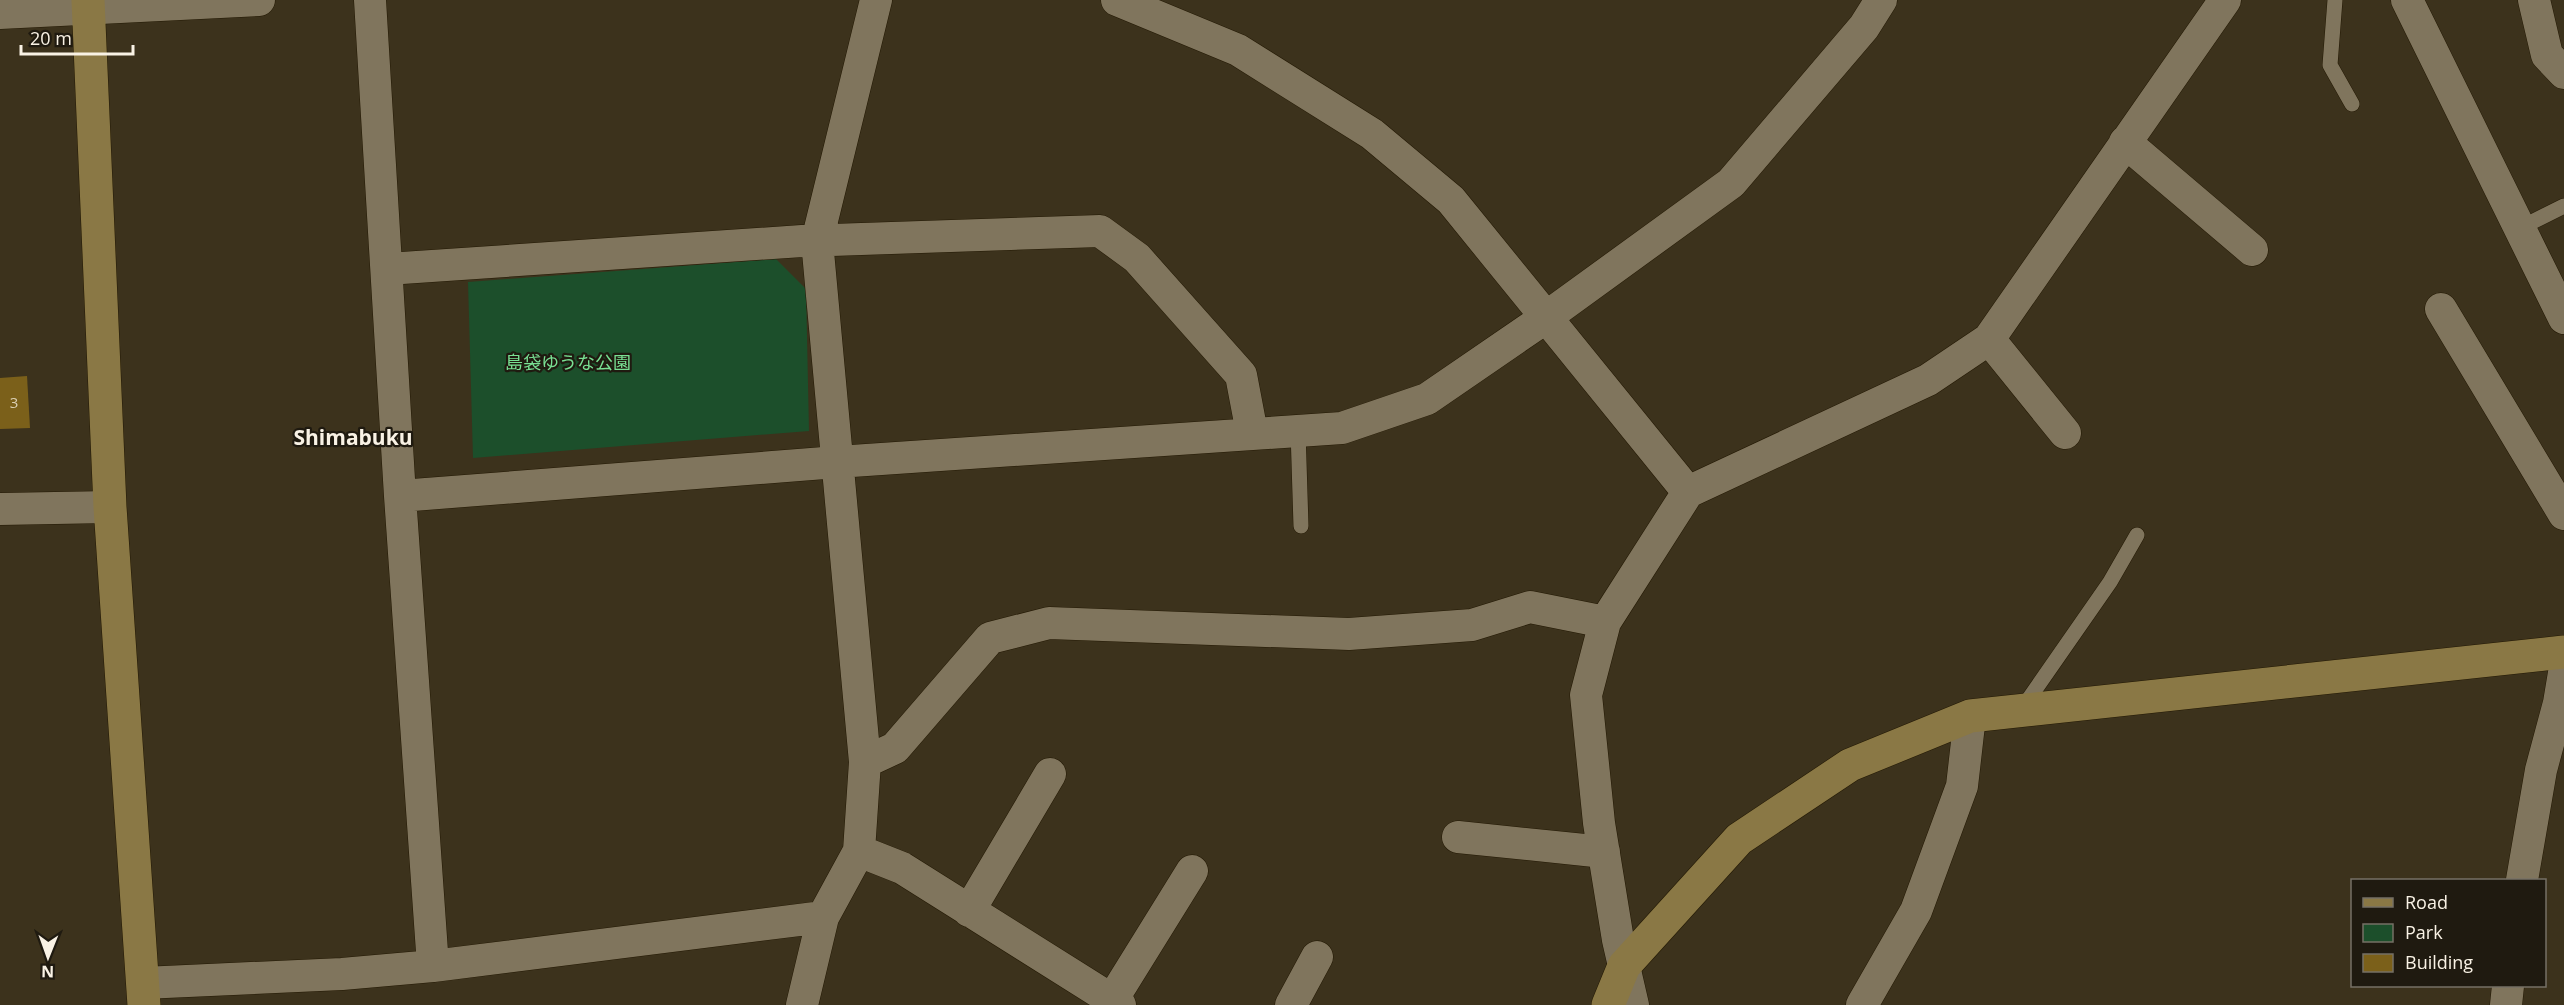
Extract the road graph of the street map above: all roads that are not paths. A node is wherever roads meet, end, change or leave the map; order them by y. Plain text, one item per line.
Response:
1 (259, 0) edge
2 (370, 0) edge
3 (876, 0) edge
4 (1117, 0) edge
5 (1881, 0) edge
6 (2225, 0) edge
7 (2335, 0) edge
8 (2407, 0) edge
9 (2534, 0) edge
10 (88, 4) edge
11 (0, 14) edge
12 (2564, 74) edge
13 (2352, 104) dead end
14 (2125, 142) junction
15 (2564, 206) edge
16 (2520, 228) junction
17 (817, 241) junction
18 (2252, 250) dead end
19 (387, 269) junction
20 (2441, 309) dead end
21 (1545, 318) junction
22 (2564, 318) edge
23 (1989, 339) junction
24 (1298, 430) junction
25 (1252, 433) junction
26 (2065, 433) dead end
27 (837, 462) junction
28 (1688, 492) junction
29 (400, 496) junction
30 (110, 507) junction
31 (0, 509) edge
32 (2564, 514) edge
33 (1301, 526) dead end
34 (2137, 535) dead end
35 (1605, 622) junction
36 (2564, 652) edge
37 (2564, 673) edge
38 (2561, 705) edge
39 (2020, 710) junction
40 (1970, 716) junction
41 (865, 762) junction
42 (1050, 774) dead end
43 (1458, 837) dead end
44 (859, 851) junction
45 (1604, 852) junction
46 (1192, 871) dead end
47 (2522, 879) edge
48 (969, 911) junction
49 (823, 917) junction
50 (1317, 957) dead end
51 (434, 966) junction
52 (1624, 966) junction
53 (2508, 987) edge
54 (144, 994) edge
55 (1116, 1003) edge
56 (802, 1005) edge
57 (1291, 1005) edge
58 (1608, 1005) edge
59 (1633, 1005) edge
60 (1862, 1005) edge
61 (2506, 1005) edge

1 - 10 street
2 - 19 street
3 - 17 street
4 - 21 street
5 - 21 street
6 - 14 street
7 - 13 lane
8 - 16 street
9 - 12 street
10 - 11 street
10 - 30 street
14 - 18 street
14 - 23 street
15 - 16 lane
16 - 22 street
17 - 19 street
17 - 25 street
17 - 27 street
19 - 29 street
20 - 32 street
21 - 24 street
21 - 28 street
23 - 26 street
23 - 28 street
24 - 25 street
24 - 33 lane
25 - 27 street
27 - 29 street
27 - 41 street
28 - 35 street
29 - 51 street
30 - 31 street
30 - 54 street
34 - 39 lane
35 - 41 street
35 - 45 street
36 - 39 street
37 - 38 street
38 - 47 street
39 - 40 street
40 - 52 street
40 - 60 street
41 - 44 street
42 - 48 street
43 - 45 street
44 - 48 street
44 - 49 street
45 - 52 street
46 - 55 street
48 - 55 street
49 - 51 street
49 - 56 street
50 - 57 street
51 - 54 street
52 - 58 street
52 - 59 street
53 - 61 street

